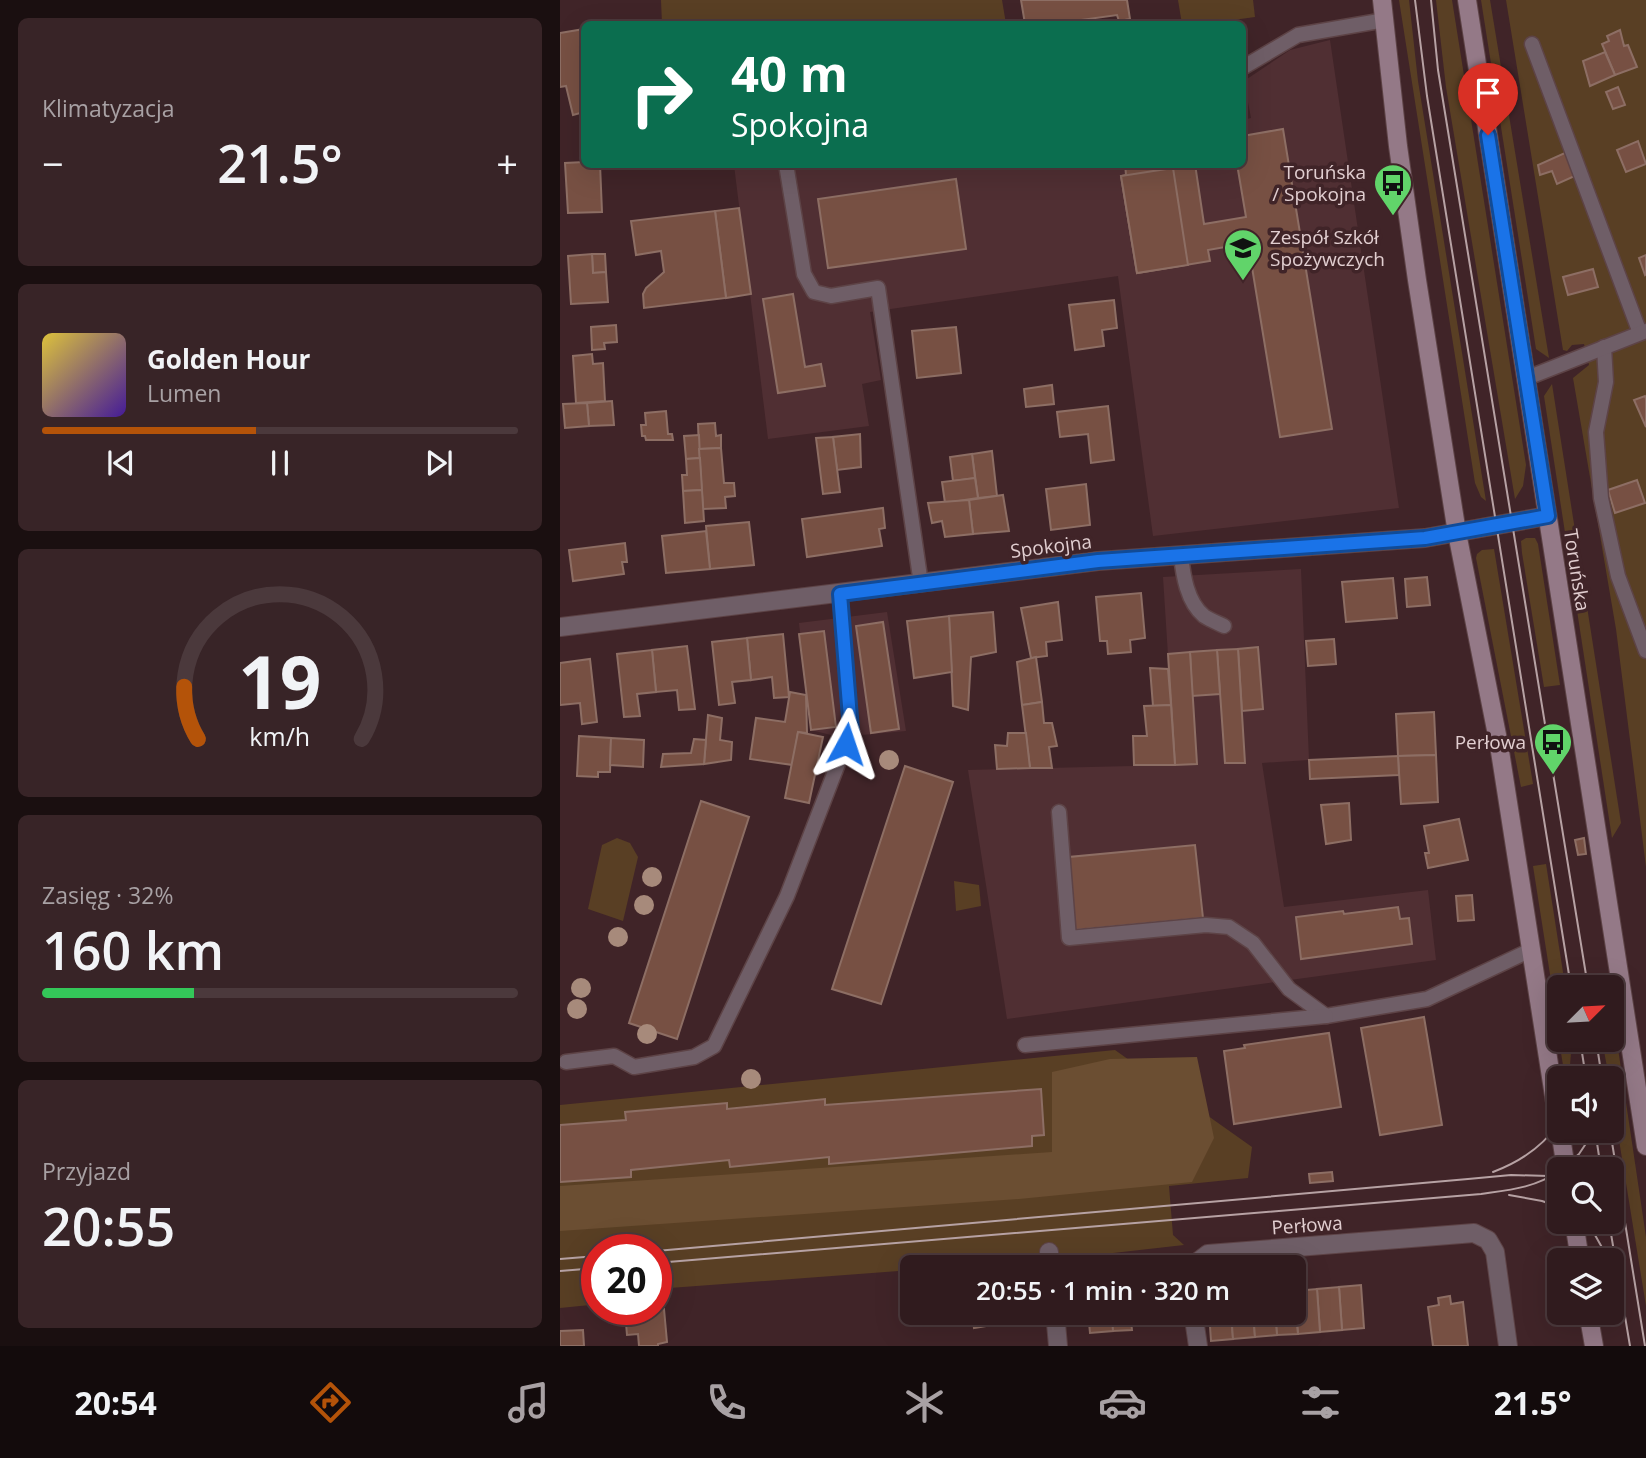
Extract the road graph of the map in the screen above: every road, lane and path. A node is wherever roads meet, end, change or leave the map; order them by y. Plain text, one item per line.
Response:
1 (1382, 0) edge
2 (1467, 0) edge
3 (1385, 20) junction
4 (1532, 44) dead end
5 (1246, 66) edge
6 (787, 168) edge
7 (1643, 332) edge
8 (1604, 347) junction
9 (1527, 378) junction
10 (1548, 516) junction
11 (1457, 533) junction
12 (1181, 555) junction
13 (921, 584) junction
14 (840, 594) junction
15 (1224, 626) dead end
16 (560, 627) edge
17 (1646, 651) edge
18 (1059, 812) dead end
19 (1531, 950) junction
20 (1326, 1016) junction
21 (1025, 1045) dead end
22 (566, 1062) dead end
23 (1549, 1066) edge
24 (1646, 1146) edge
25 (1207, 1255) edge
26 (1056, 1325) edge
27 (1196, 1325) edge
28 (1590, 1325) edge
29 (1058, 1346) edge
30 (1198, 1346) edge
31 (1508, 1346) edge
32 (1594, 1346) edge

1 - 3 main road
2 - 9 main road, Toruńska
3 - 5 lane
3 - 11 main road
4 - 7 lane
6 - 13 lane
7 - 8 lane
8 - 9 lane
8 - 17 lane
9 - 10 main road, Toruńska
10 - 11 street, Spokojna
10 - 24 main road, Toruńska
11 - 12 street, Spokojna
11 - 19 main road
12 - 13 street, Spokojna
12 - 15 lane
13 - 14 street, Spokojna
14 - 16 street, Spokojna
14 - 22 lane
18 - 20 lane
19 - 20 lane
19 - 23 main road
20 - 21 lane
25 - 31 street, Perłowa
26 - 29 street
27 - 30 street
28 - 32 main road

